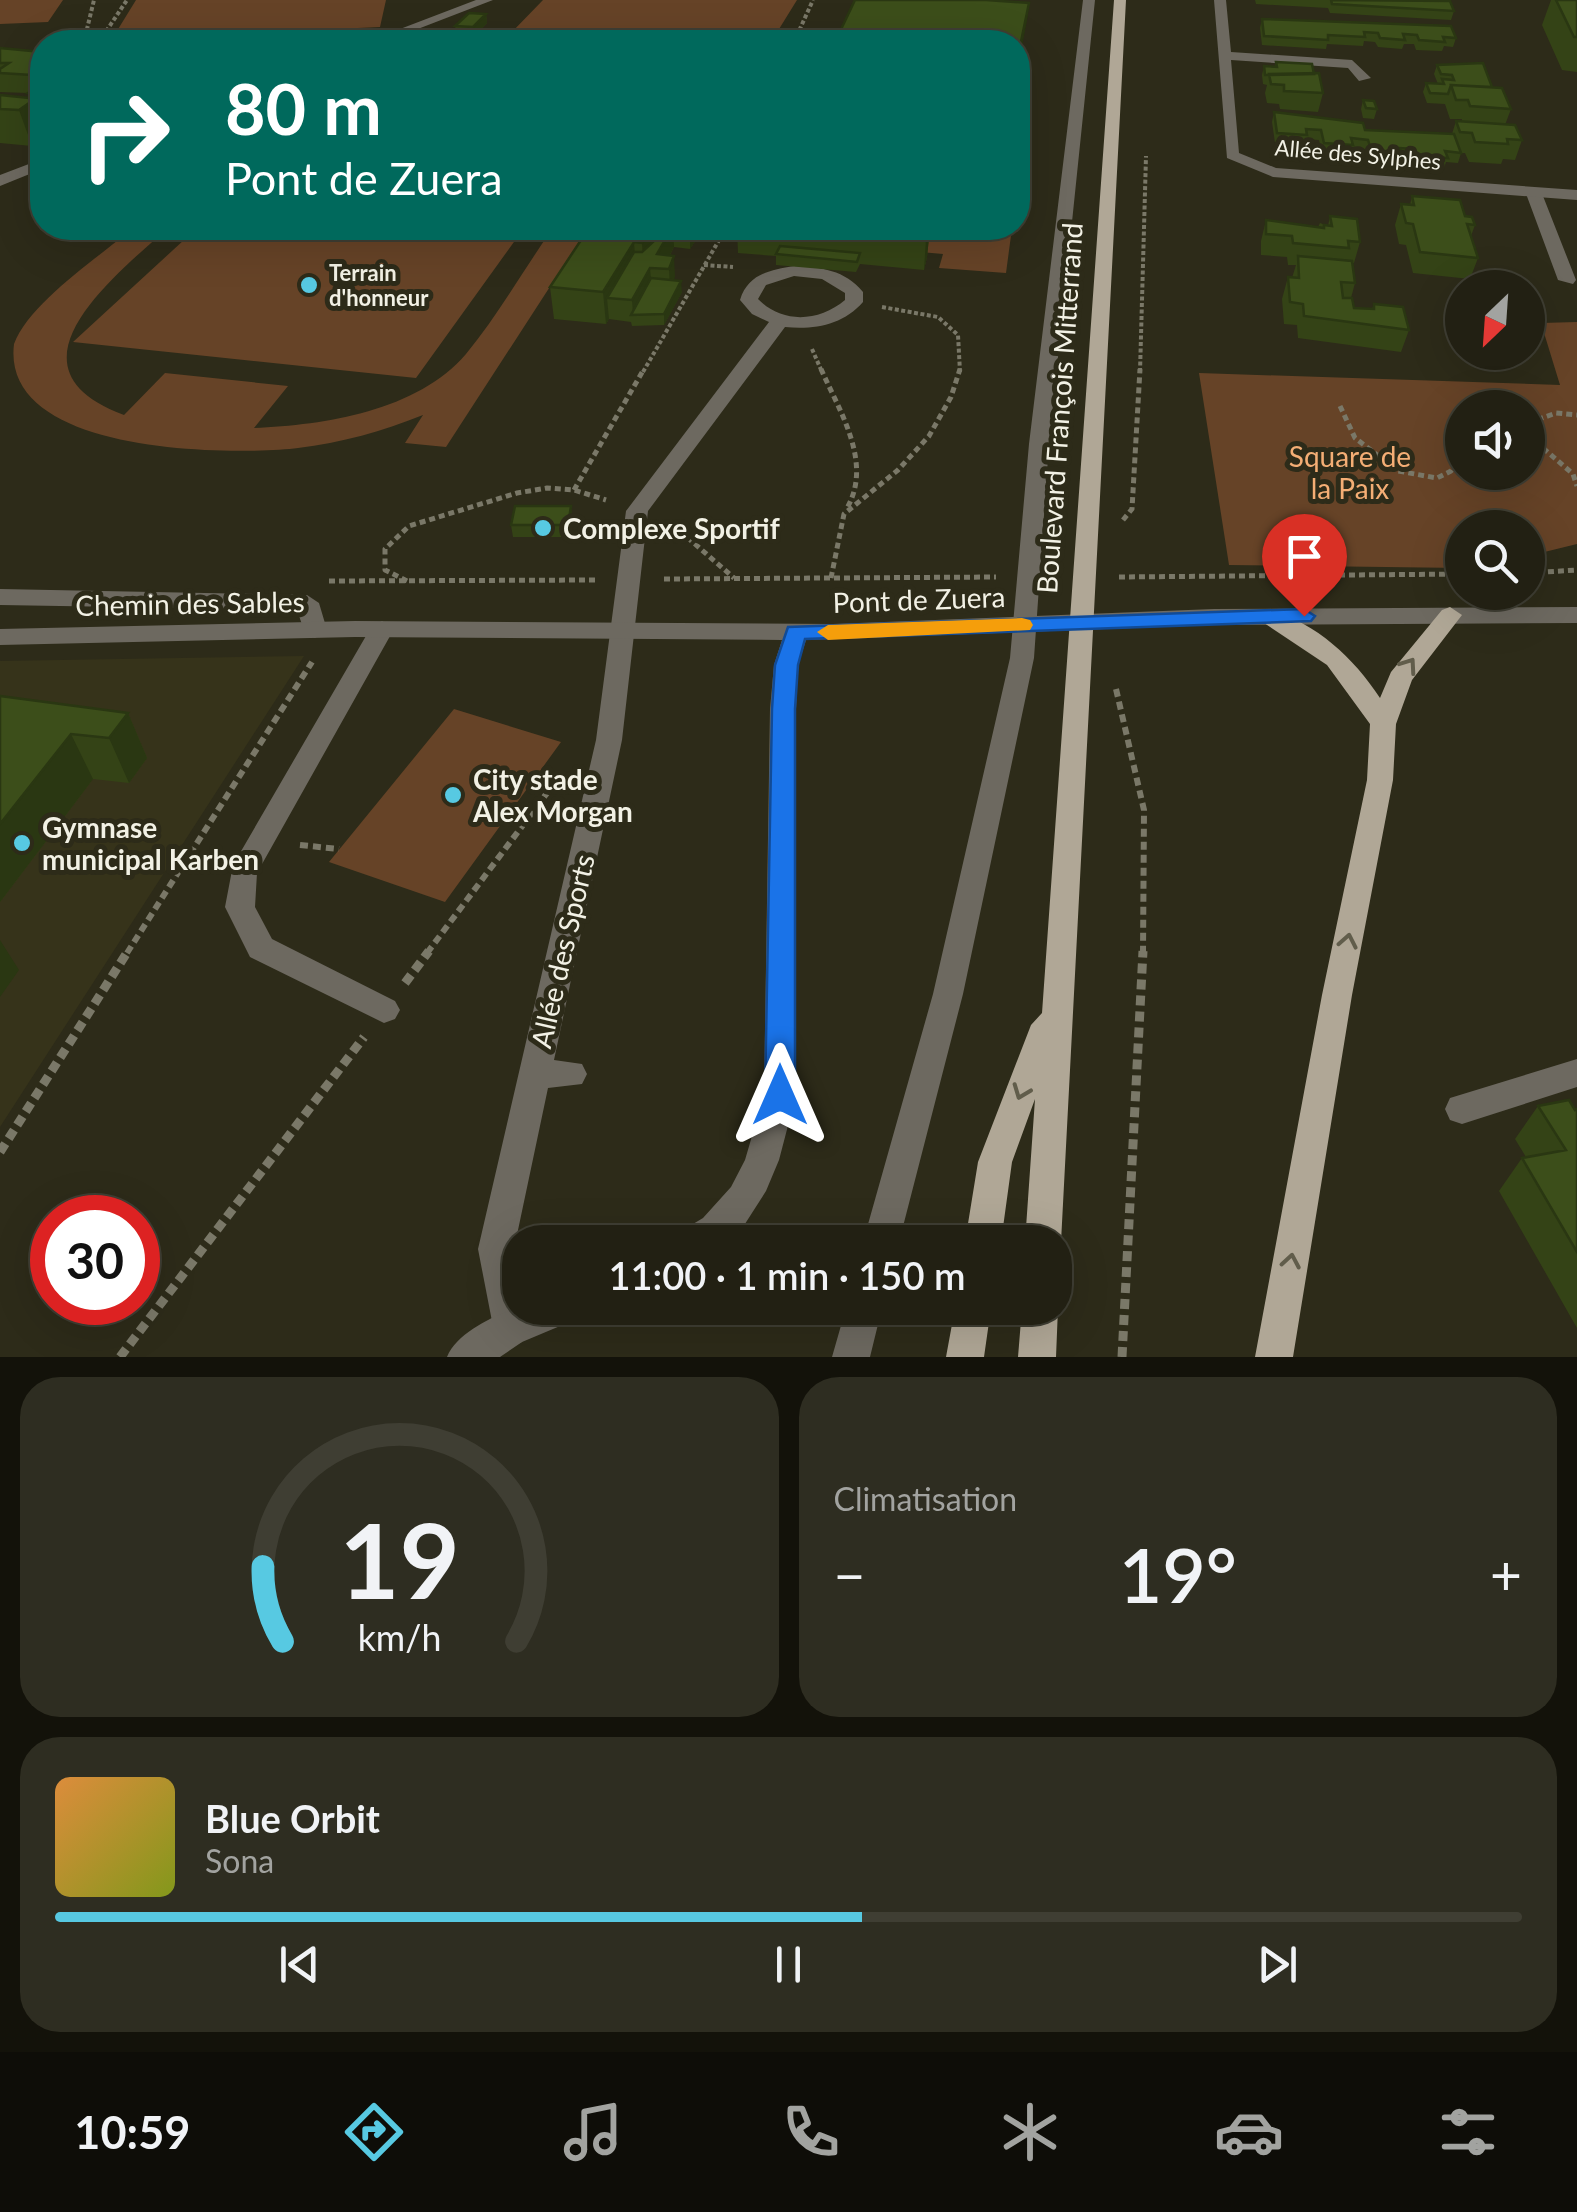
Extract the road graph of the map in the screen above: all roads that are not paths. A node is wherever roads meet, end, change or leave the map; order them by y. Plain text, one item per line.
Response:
1 (487, 0) edge
2 (1089, 0) edge
3 (1120, 0) edge
4 (1220, 0) edge
5 (406, 30) edge
6 (1225, 56) junction
7 (1364, 78) dead end
8 (30, 171) edge
9 (0, 181) edge
10 (1533, 191) junction
11 (1577, 195) edge
12 (1566, 280) dead end
13 (781, 319) junction
14 (0, 597) edge
15 (1450, 615) junction
16 (1577, 615) edge
17 (1267, 617) junction
18 (382, 629) junction
19 (315, 630) junction
20 (796, 632) junction
21 (0, 637) edge
22 (1383, 724) junction
23 (1056, 1001) junction
24 (384, 1010) road end
25 (1577, 1073) edge
26 (534, 1074) junction
27 (571, 1074) dead end
28 (1462, 1109) dead end
29 (721, 1225) edge
30 (886, 1225) edge
31 (985, 1225) edge
32 (1045, 1225) edge
33 (519, 1325) edge
34 (859, 1325) edge
35 (970, 1325) edge
36 (1039, 1325) edge
37 (509, 1329) junction
38 (466, 1357) edge
39 (851, 1357) edge
40 (965, 1357) edge
41 (1037, 1357) edge
42 (1274, 1357) edge

1 - 5 street
2 - 30 street
3 - 23 main road, Boulevard François Mitterrand
4 - 6 street, Allée des Sylphes
6 - 7 street
6 - 10 street, Allée des Sylphes
8 - 9 street
10 - 11 street, Allée des Sylphes
10 - 12 street
13 - 13 street
13 - 26 street, Allée des Sports
14 - 19 street
15 - 16 street, Pont de Zuera
15 - 17 street, Pont de Zuera
22 -> 15 main road
17 - 20 street, Pont de Zuera
17 - 22 main road
18 - 19 street, Chemin des Sables
18 - 20 street, Pont de Zuera
18 - 24 street
19 - 21 street, Chemin des Sables
20 - 29 street
42 -> 22 main road
23 -> 31 main road, Boulevard François Mitterrand
23 - 32 main road, Boulevard François Mitterrand
25 - 28 street
26 - 27 street
26 - 37 street, Allée des Sports
33 - 37 street
34 - 39 street
35 - 40 main road
36 - 41 main road
37 - 38 street

